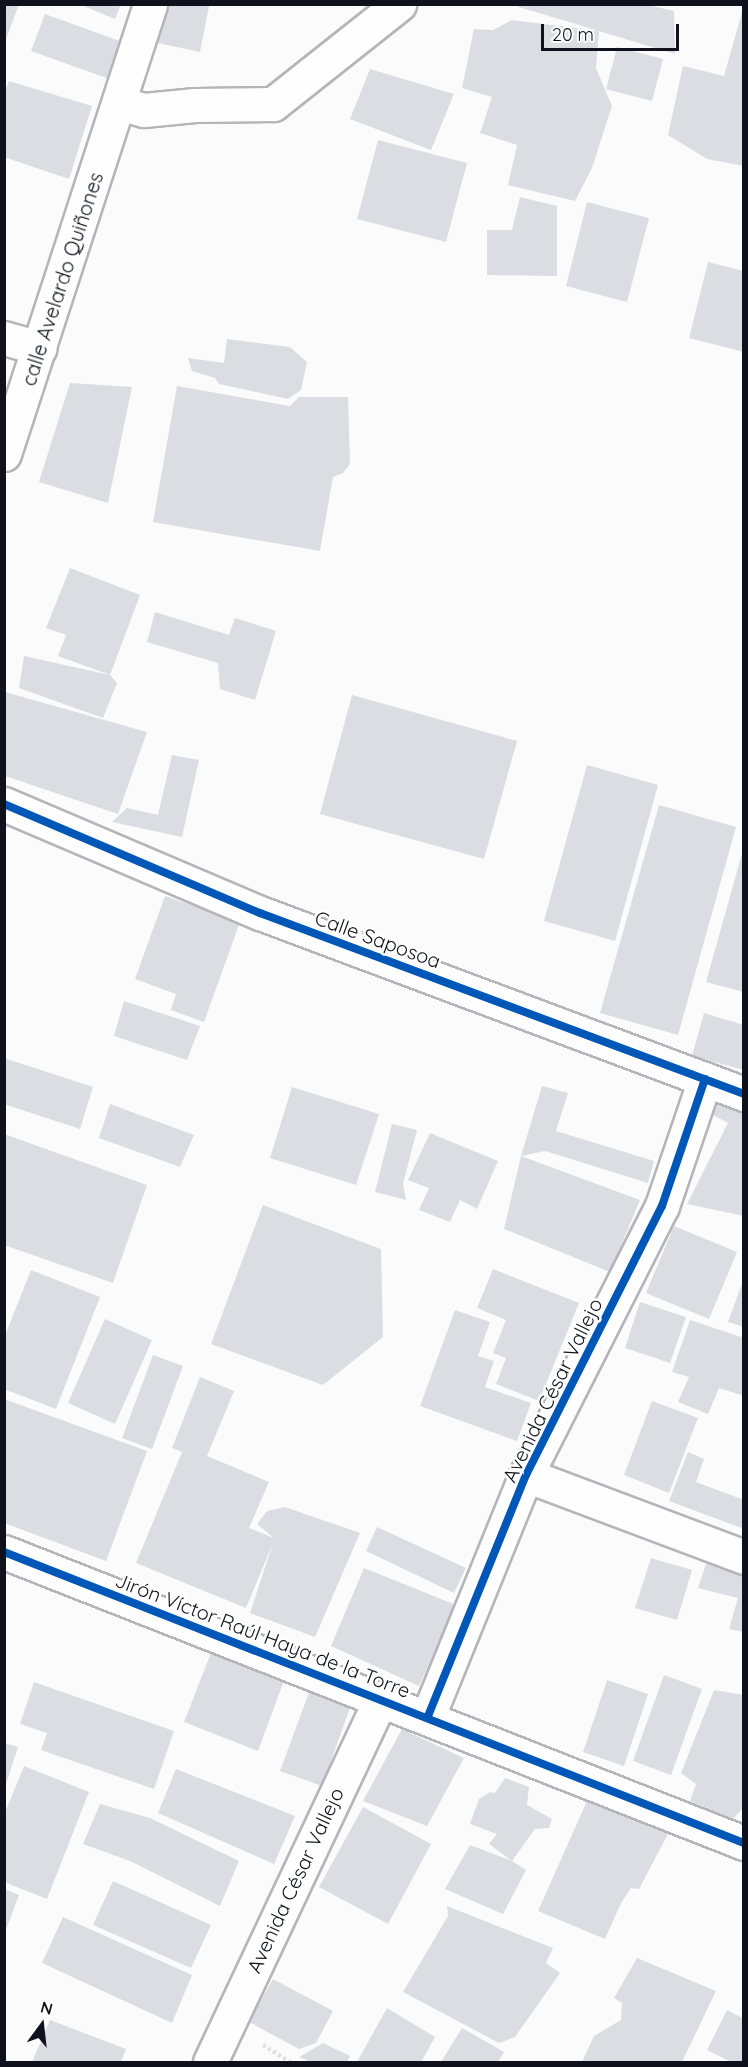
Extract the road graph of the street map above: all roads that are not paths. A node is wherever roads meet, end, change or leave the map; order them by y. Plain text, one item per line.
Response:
1 (150, 4) edge
2 (399, 4) edge
3 (119, 103) junction
4 (4, 338) edge
5 (40, 348) junction
6 (4, 454) edge
7 (4, 804) edge
8 (705, 1079) junction
9 (744, 1094) edge
10 (526, 1475) junction
11 (4, 1552) edge
12 (744, 1557) edge
13 (381, 1698) junction
14 (428, 1716) junction
15 (744, 1843) edge
16 (210, 2062) edge

1 - 3 street, calle Avelardo Quiñones
2 - 3 street
3 - 5 street, calle Avelardo Quiñones
4 - 5 street
5 - 6 street, calle Avelardo Quiñones
7 - 8 street, Calle Saposoa
8 - 9 street, Calle Saposoa
8 - 10 street, Avenida César Vallejo
10 - 12 street
10 - 14 street, Avenida César Vallejo
11 - 13 street, Jirón Víctor Raúl Haya de la Torre
13 - 14 street, Jirón Víctor Raúl Haya de la Torre
13 - 16 street, Avenida César Vallejo
14 - 15 street, Jirón Víctor Raúl Haya de la Torre

